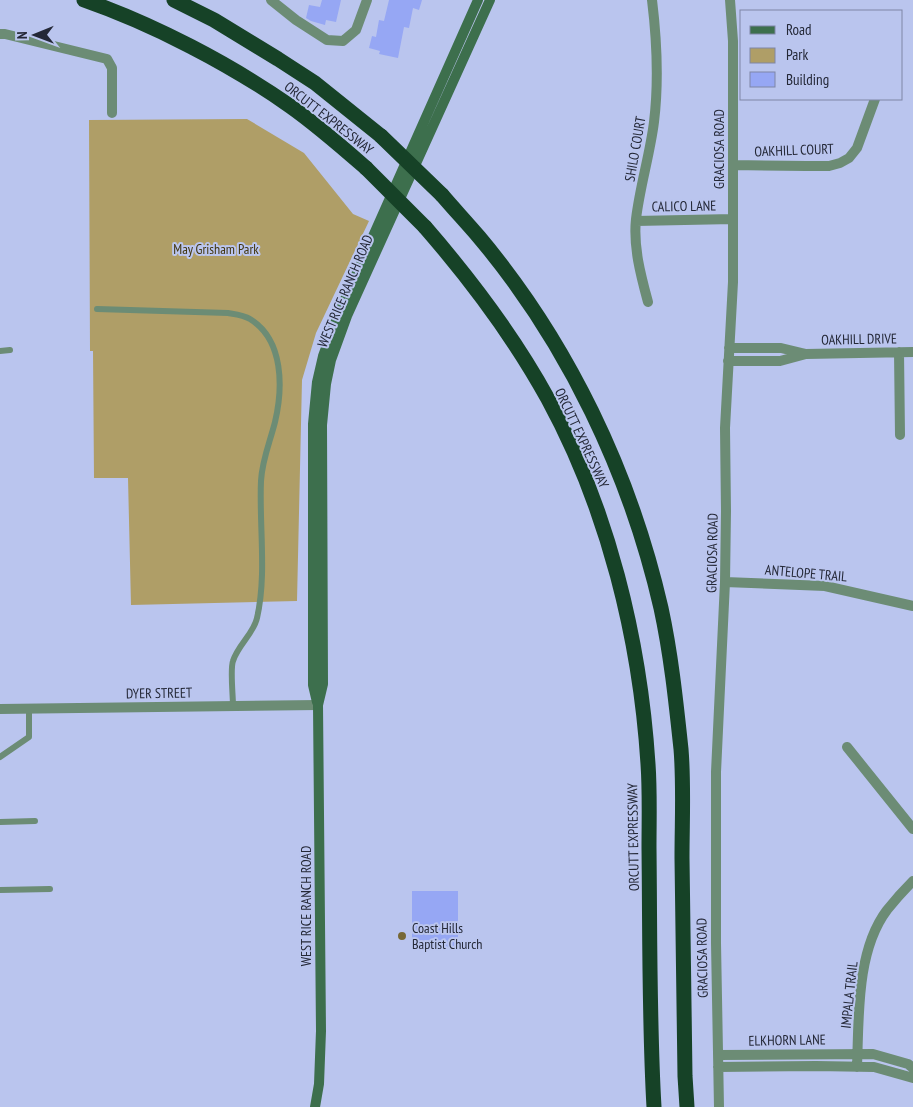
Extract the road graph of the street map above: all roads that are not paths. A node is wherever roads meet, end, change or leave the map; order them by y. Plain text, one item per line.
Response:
1 (84, 0) edge
2 (174, 0) edge
3 (271, 0) edge
4 (367, 0) edge
5 (478, 0) edge
6 (490, 0) edge
7 (652, 0) edge
8 (730, 0) edge
9 (0, 34) edge
10 (875, 100) edge
11 (112, 113) dead end
12 (734, 166) junction
13 (733, 219) junction
14 (636, 221) junction
15 (648, 302) dead end
16 (97, 308) dead end
17 (729, 348) junction
18 (10, 350) dead end
19 (0, 351) edge
20 (900, 352) junction
21 (913, 352) edge
22 (806, 354) junction
23 (728, 361) junction
24 (900, 435) dead end
25 (725, 582) junction
26 (913, 606) edge
27 (318, 705) junction
28 (233, 706) junction
29 (0, 709) edge
30 (29, 709) junction
31 (847, 747) dead end
32 (0, 757) edge
33 (35, 821) dead end
34 (0, 822) edge
35 (913, 829) edge
36 (913, 881) edge
37 (50, 889) dead end
38 (0, 890) edge
39 (858, 1054) junction
40 (718, 1055) junction
41 (718, 1067) junction
42 (858, 1067) junction
43 (913, 1068) edge
44 (913, 1078) edge
45 (314, 1107) edge
46 (654, 1107) edge
47 (687, 1107) edge
48 (719, 1107) edge

1 - 46 highway, ORCUTT EXPRESSWAY, bridge
2 - 47 highway, ORCUTT EXPRESSWAY, bridge
3 - 4 street
5 - 27 main road, WEST RICE RANCH ROAD
6 - 27 main road, WEST RICE RANCH ROAD
7 - 14 street, SHILO COURT
8 - 12 street, GRACIOSA ROAD
9 - 11 street
10 - 12 street, OAKHILL COURT
12 - 13 street, GRACIOSA ROAD
13 - 14 street, CALICO LANE
13 - 17 street, GRACIOSA ROAD
14 - 15 street, SHILO COURT
16 - 28 lane
17 - 22 street, OAKHILL DRIVE
17 - 23 street, GRACIOSA ROAD
18 - 19 lane
20 - 21 street, OAKHILL DRIVE
20 - 22 street, OAKHILL DRIVE
20 - 24 street
22 - 23 street, OAKHILL DRIVE
23 - 25 street, GRACIOSA ROAD
25 - 26 street, ANTELOPE TRAIL
25 - 40 street, GRACIOSA ROAD
27 - 28 street, DYER STREET
27 - 45 main road, WEST RICE RANCH ROAD
28 - 30 street, DYER STREET
29 - 30 street, DYER STREET
30 - 32 lane
31 - 35 street
33 - 34 lane
36 - 39 street, IMPALA TRAIL
37 - 38 lane
39 - 40 street, ELKHORN LANE
39 - 42 street, IMPALA TRAIL
39 - 43 street, ELKHORN LANE
40 - 41 street, GRACIOSA ROAD
41 - 42 street, ELKHORN LANE
41 - 48 street, GRACIOSA ROAD
42 - 44 street, ELKHORN LANE

